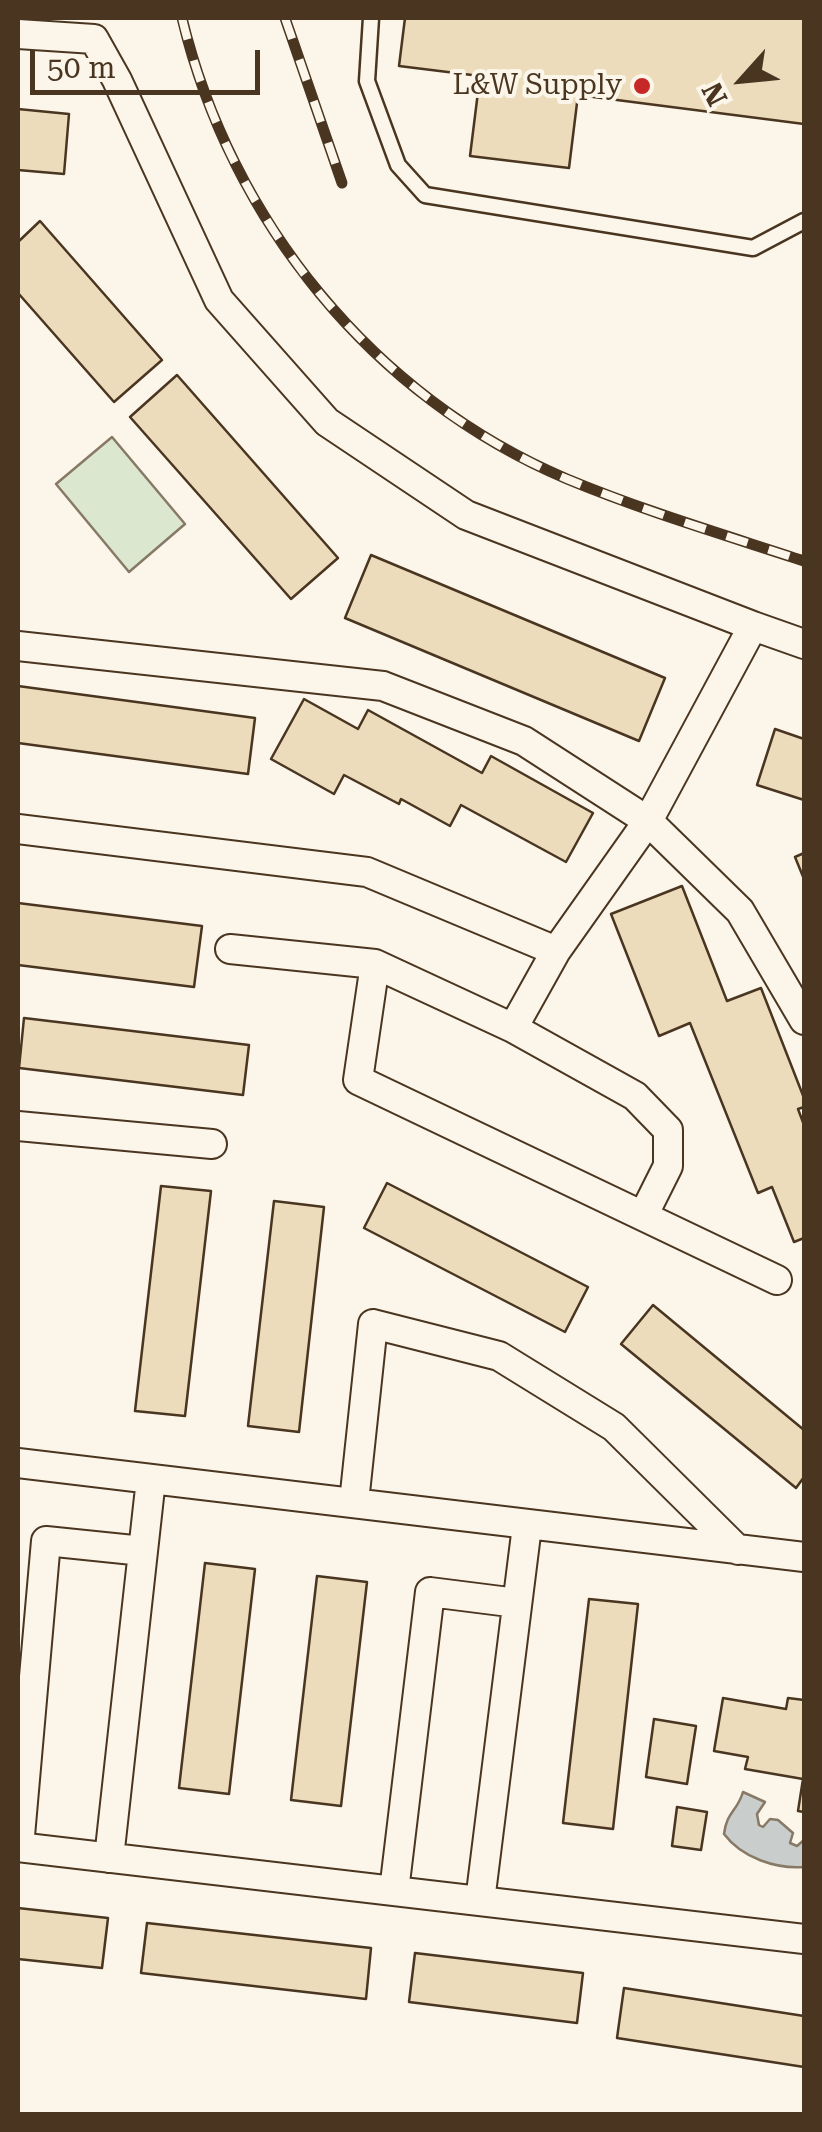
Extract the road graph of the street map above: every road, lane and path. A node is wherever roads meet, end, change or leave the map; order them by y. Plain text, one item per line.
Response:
1 (371, 18) edge
2 (93, 28) edge
3 (18, 34) edge
4 (804, 221) edge
5 (753, 626) junction
6 (804, 644) edge
7 (18, 646) edge
8 (648, 822) junction
9 (18, 830) edge
10 (230, 949) dead end
11 (556, 951) junction
12 (375, 964) junction
13 (804, 1020) edge
14 (513, 1028) junction
15 (18, 1126) edge
16 (212, 1144) dead end
17 (643, 1216) junction
18 (778, 1280) dead end
19 (18, 1463) edge
20 (151, 1479) junction
21 (354, 1502) junction
22 (528, 1526) junction
23 (738, 1550) junction
24 (143, 1551) junction
25 (804, 1557) edge
26 (517, 1603) junction
27 (18, 1847) edge
28 (108, 1858) junction
29 (394, 1891) junction
30 (480, 1901) junction
31 (804, 1939) edge

1 - 4 lane
2 - 3 street
2 - 5 street
5 - 6 street
5 - 8 street
7 - 8 street
8 - 11 street
8 - 13 street
9 - 11 street
10 - 12 street
11 - 14 street
12 - 14 street
12 - 17 street
14 - 17 street
15 - 16 street
17 - 18 street
19 - 20 street
20 - 21 street
20 - 24 street
21 - 22 street
21 - 23 street
22 - 23 street
22 - 26 street
23 - 25 street
24 - 27 street
24 - 28 street
26 - 29 street
26 - 30 street
27 - 28 street
28 - 29 street
29 - 30 street
30 - 31 street

